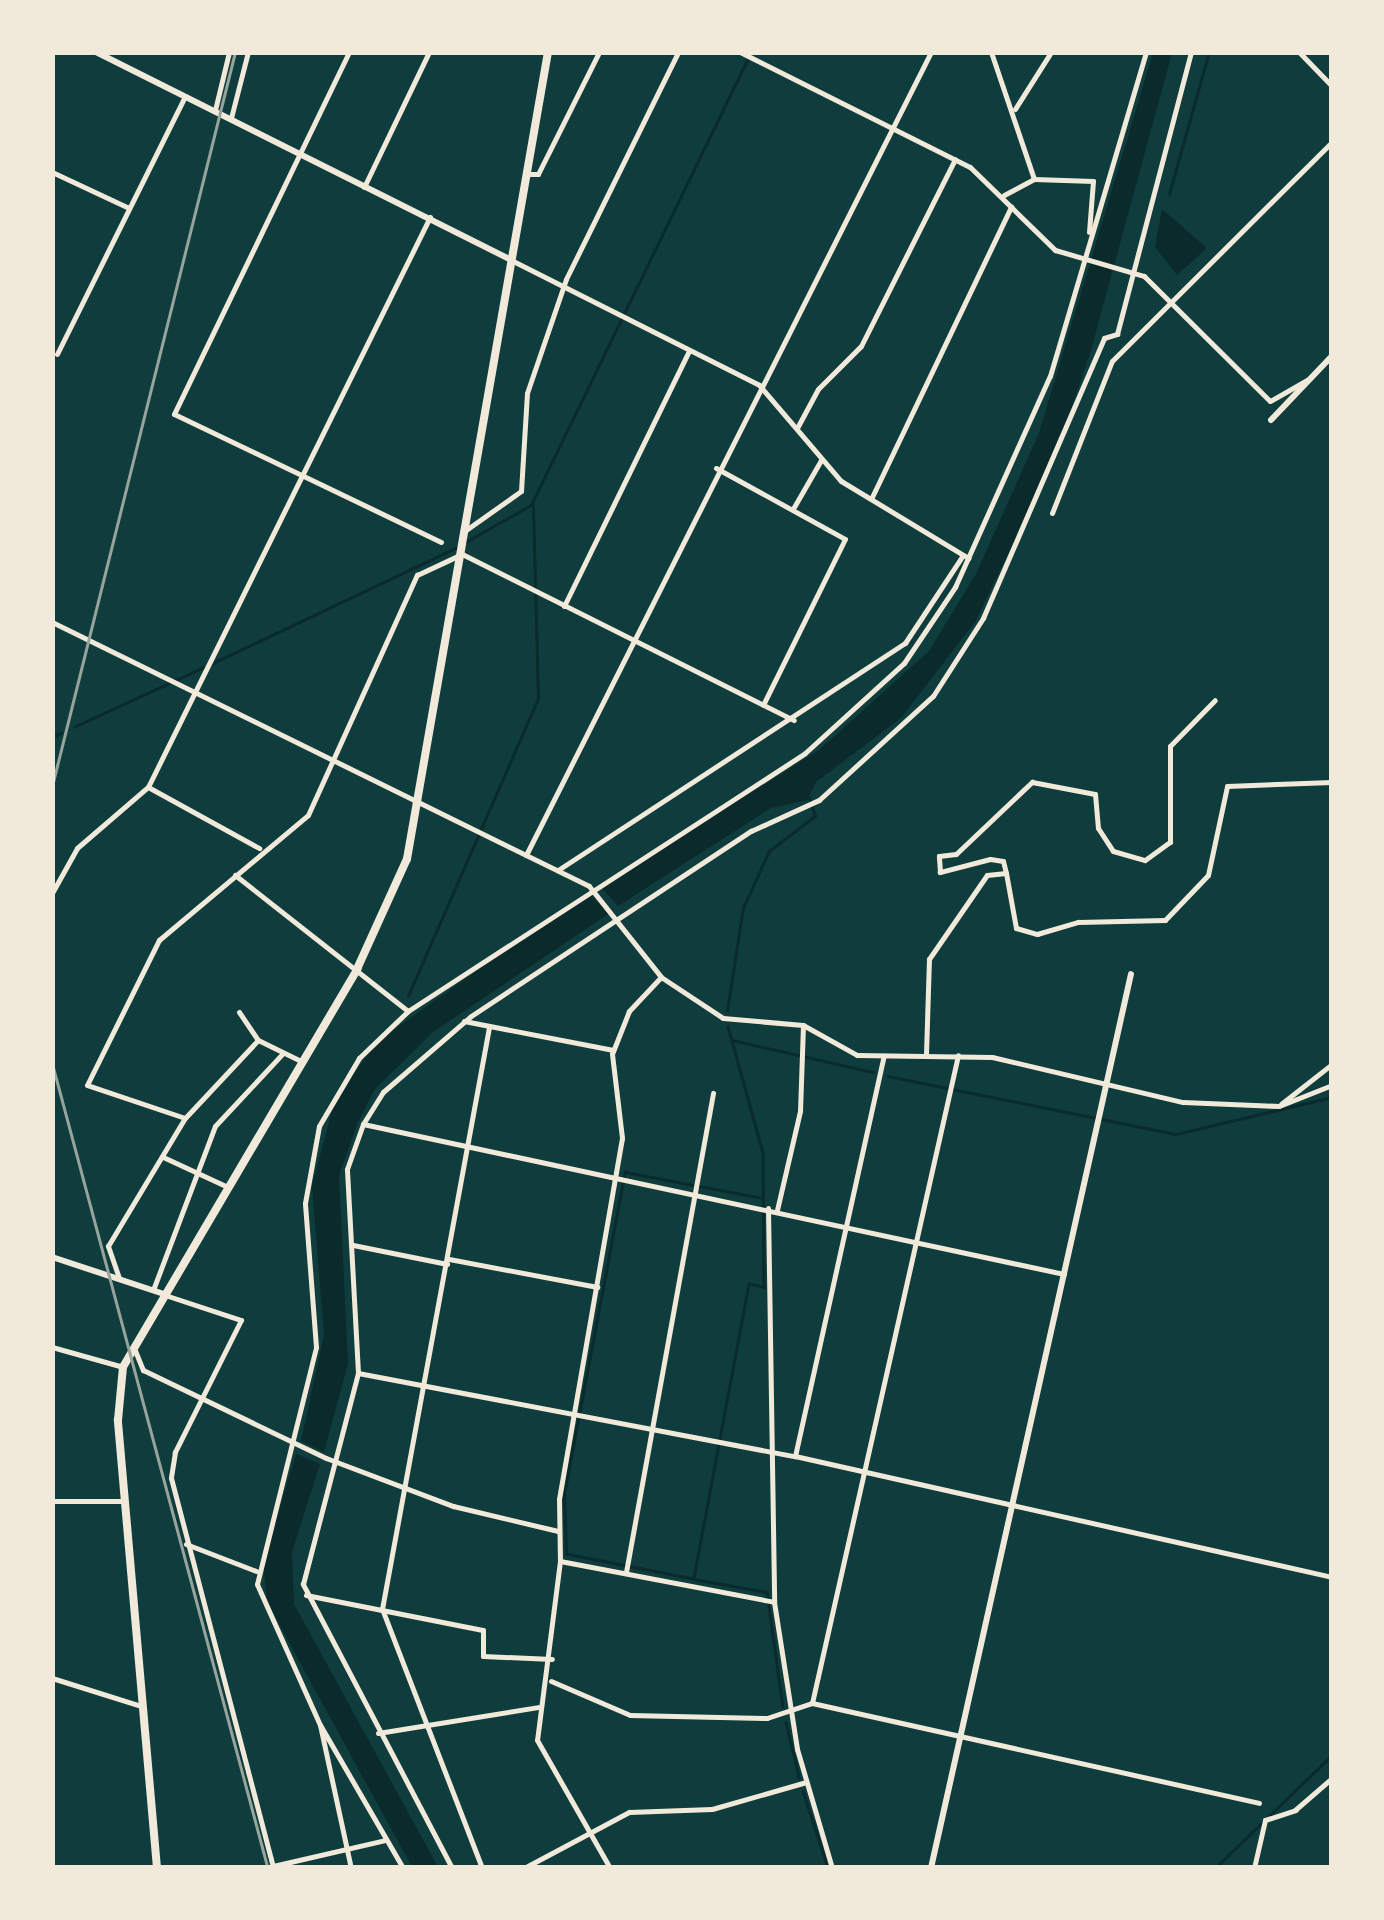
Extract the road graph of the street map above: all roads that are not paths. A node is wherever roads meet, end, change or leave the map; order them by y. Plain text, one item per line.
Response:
1 (96, 52) edge
2 (230, 52) edge
3 (248, 52) edge
4 (349, 52) edge
5 (430, 52) edge
6 (548, 52) edge
7 (599, 52) edge
8 (678, 52) edge
9 (931, 52) edge
10 (991, 52) edge
11 (1051, 52) edge
12 (1146, 52) edge
13 (1191, 52) edge
14 (1299, 52) edge
15 (742, 53) edge
16 (1332, 86) edge
17 (186, 96) junction
18 (215, 110) junction
19 (1016, 110) junction
20 (231, 118) junction
21 (889, 127) junction
22 (1332, 142) edge
23 (298, 154) junction
24 (955, 159) junction
25 (52, 172) edge
26 (527, 174) junction
27 (1034, 179) junction
28 (364, 186) junction
29 (1004, 195) junction
30 (1011, 207) junction
31 (129, 208) junction
32 (430, 217) junction
33 (1089, 232) junction
34 (511, 260) junction
35 (1132, 272) junction
36 (564, 288) junction
37 (1173, 301) junction
38 (689, 351) junction
39 (57, 354) dead end
40 (1332, 356) edge
41 (1307, 380) junction
42 (759, 385) junction
43 (1271, 420) dead end
44 (797, 428) junction
45 (822, 460) junction
46 (716, 468) junction
47 (302, 478) junction
48 (871, 498) junction
49 (794, 507) junction
50 (1052, 513) dead end
51 (466, 532) junction
52 (441, 542) dead end
53 (462, 554) junction
54 (966, 557) junction
55 (564, 606) junction
56 (52, 622) edge
57 (632, 640) junction
58 (195, 692) junction
59 (1215, 700) dead end
60 (764, 706) junction
61 (794, 720) junction
62 (328, 757) junction
63 (1332, 782) edge
64 (148, 787) junction
65 (420, 804) junction
66 (260, 848) junction
67 (526, 856) junction
68 (558, 870) junction
69 (1006, 874) junction
70 (235, 875) junction
71 (589, 886) junction
72 (52, 893) edge
73 (621, 923) junction
74 (357, 969) junction
75 (1131, 974) dead end
76 (661, 977) junction
77 (408, 1011) junction
78 (239, 1012) dead end
79 (464, 1021) junction
80 (803, 1026) junction
81 (490, 1028) junction
82 (258, 1040) junction
83 (613, 1050) junction
84 (282, 1052) junction
85 (926, 1054) junction
86 (958, 1055) junction
87 (884, 1056) junction
88 (304, 1062) junction
89 (1332, 1064) edge
90 (1332, 1085) edge
91 (1108, 1086) junction
92 (713, 1093) dead end
93 (1279, 1106) junction
94 (185, 1118) junction
95 (363, 1124) junction
96 (469, 1145) junction
97 (163, 1157) junction
98 (195, 1173) junction
99 (617, 1177) junction
100 (230, 1188) junction
101 (694, 1190) junction
102 (768, 1208) junction
103 (778, 1210) junction
104 (848, 1224) junction
105 (919, 1239) junction
106 (353, 1246) junction
107 (52, 1257) edge
108 (448, 1262) junction
109 (1064, 1274) junction
110 (119, 1278) junction
111 (596, 1287) junction
112 (152, 1290) junction
113 (168, 1296) junction
114 (52, 1348) edge
115 (134, 1348) junction
116 (123, 1367) junction
117 (358, 1373) junction
118 (426, 1385) junction
119 (204, 1399) junction
120 (575, 1415) junction
121 (650, 1430) junction
122 (297, 1445) junction
123 (766, 1450) junction
124 (795, 1456) junction
125 (338, 1460) junction
126 (865, 1472) junction
127 (406, 1488) junction
128 (127, 1500) junction
129 (52, 1501) edge
130 (1012, 1506) junction
131 (558, 1531) junction
132 (186, 1544) junction
133 (560, 1560) junction
134 (256, 1571) junction
135 (626, 1572) junction
136 (1332, 1578) edge
137 (306, 1595) junction
138 (774, 1602) junction
139 (382, 1609) junction
140 (552, 1659) junction
141 (52, 1678) edge
142 (551, 1681) junction
143 (812, 1703) junction
144 (144, 1706) junction
145 (539, 1708) junction
146 (790, 1713) junction
147 (426, 1722) junction
148 (320, 1725) junction
149 (378, 1733) junction
150 (959, 1740) junction
151 (1332, 1778) edge
152 (806, 1782) junction
153 (1259, 1803) dead end
154 (591, 1836) junction
155 (386, 1840) junction
156 (347, 1851) junction
157 (273, 1867) edge
158 (158, 1868) edge
159 (351, 1868) edge
160 (403, 1868) edge
161 (452, 1868) edge
162 (482, 1868) edge
163 (524, 1868) edge
164 (610, 1868) edge
165 (832, 1868) edge
166 (931, 1868) edge
167 (1254, 1868) edge

1 - 17 street
2 - 18 street
3 - 20 street
4 - 23 street
5 - 28 street
6 - 26 main road
7 - 26 street
8 - 36 street
9 - 21 street
10 - 19 street
11 - 19 street
12 - 33 street
13 - 35 street
14 - 16 street
15 - 21 street
17 - 18 street
17 - 31 street
18 - 20 street
19 - 27 street
20 - 23 street
21 - 24 street
21 - 42 street
22 - 37 street
23 - 28 street
23 - 47 street
24 - 29 street
24 - 44 street
25 - 31 street
26 - 34 main road
27 - 29 street
27 - 33 street
28 - 32 street
29 - 30 street
30 - 35 street
30 - 48 street
31 - 39 street
32 - 34 street
32 - 47 street
33 - 54 street
34 - 36 street
34 - 51 main road
35 - 37 street
35 - 73 street
36 - 38 street
36 - 51 street
37 - 41 street
37 - 50 street
38 - 42 street
38 - 55 street
40 - 41 street
41 - 43 street
42 - 44 street
42 - 46 street
44 - 45 street
45 - 48 street
45 - 49 street
46 - 49 street
46 - 57 street
47 - 52 street
47 - 58 street
48 - 54 street
49 - 60 street
51 - 53 main road
53 - 55 street
53 - 62 street
53 - 65 main road
54 - 61 street
54 - 71 street
55 - 57 street
56 - 58 street
57 - 60 street
57 - 67 street
58 - 62 street
58 - 64 street
59 - 69 street
60 - 61 street
61 - 68 street
62 - 65 street
62 - 66 street
63 - 69 street
64 - 66 street
64 - 72 street
65 - 67 street
65 - 74 main road
66 - 70 street
67 - 68 street
68 - 71 street
69 - 85 street
70 - 74 street
70 - 94 street
71 - 73 street
71 - 77 street
73 - 76 street
73 - 79 street
74 - 77 street
74 - 88 main road
75 - 91 street
76 - 80 street
76 - 83 street
77 - 122 street
78 - 82 street
79 - 81 street
79 - 95 street
80 - 87 street
80 - 103 street
81 - 83 street
81 - 96 street
82 - 84 street
82 - 94 street
83 - 99 street
84 - 88 street
84 - 98 street
85 - 86 street
85 - 87 street
86 - 91 street
86 - 105 street
87 - 104 street
88 - 100 main road
89 - 93 street
90 - 93 street
91 - 93 street
91 - 109 street
92 - 101 street
94 - 97 street
95 - 96 street
95 - 106 street
96 - 99 street
96 - 108 street
97 - 98 street
97 - 110 street
98 - 100 street
98 - 112 street
99 - 101 street
99 - 111 street
100 - 113 main road
101 - 102 street
101 - 121 street
102 - 103 street
102 - 123 street
103 - 104 street
104 - 105 street
104 - 124 street
105 - 109 street
105 - 126 street
106 - 108 street
106 - 117 street
107 - 110 street
108 - 111 street
108 - 118 street
109 - 130 street
110 - 112 street
111 - 120 street
112 - 113 street
113 - 115 main road
113 - 119 street
114 - 116 street
115 - 116 main road
115 - 119 street
116 - 128 main road
117 - 118 street
117 - 125 street
118 - 120 street
118 - 127 street
119 - 122 street
119 - 132 street
120 - 121 street
120 - 131 street
121 - 123 street
121 - 135 street
122 - 125 street
122 - 134 street
123 - 124 street
123 - 138 street
124 - 126 street
125 - 127 street
125 - 137 street
126 - 130 street
126 - 143 street
127 - 131 street
127 - 139 street
128 - 129 street
128 - 144 main road
130 - 136 street
130 - 150 street
131 - 133 street
132 - 134 street
132 - 157 street
133 - 135 street
133 - 140 street
134 - 148 street
135 - 138 street
137 - 139 street
137 - 149 street
138 - 146 street
139 - 140 street
139 - 147 street
140 - 142 street
141 - 144 street
142 - 145 street
142 - 146 street
143 - 146 street
143 - 150 street
144 - 158 main road
145 - 147 street
145 - 154 street
146 - 152 street
147 - 149 street
147 - 162 street
148 - 155 street
148 - 156 street
149 - 161 street
150 - 153 street
150 - 166 street
151 - 167 street
152 - 154 street
152 - 165 street
154 - 163 street
154 - 164 street
155 - 156 street
155 - 160 street
156 - 157 street
156 - 159 street

